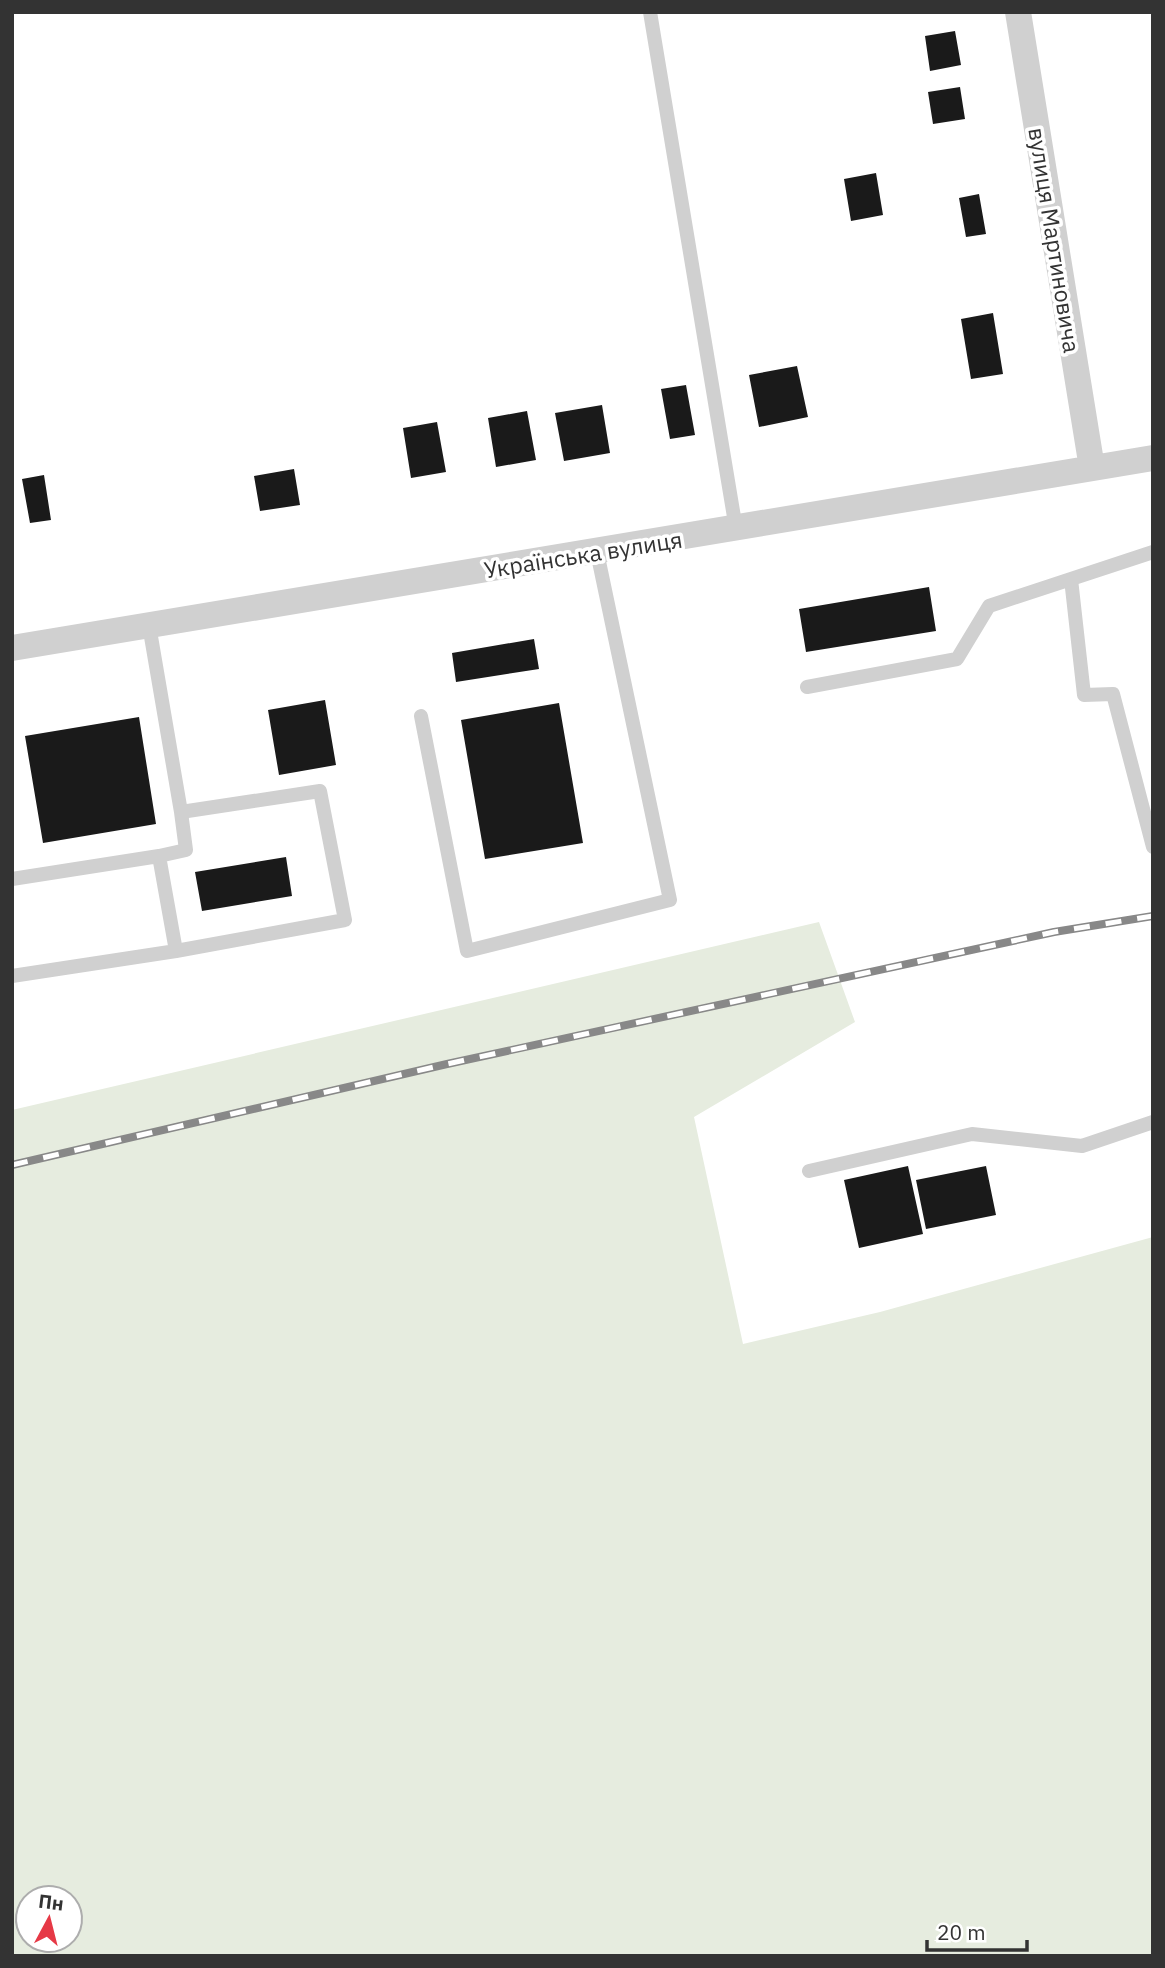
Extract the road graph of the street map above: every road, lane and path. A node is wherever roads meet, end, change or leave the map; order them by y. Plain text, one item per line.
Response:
1 (650, 12) edge
2 (1018, 12) edge
3 (1153, 458) edge
4 (1092, 468) junction
5 (736, 528) junction
6 (597, 552) junction
7 (1153, 552) edge
8 (1071, 579) junction
9 (149, 625) junction
10 (12, 648) edge
11 (807, 687) dead end
12 (421, 716) dead end
13 (181, 812) junction
14 (1153, 847) edge
15 (159, 856) junction
16 (12, 879) edge
17 (176, 951) junction
18 (12, 976) edge
19 (1153, 1122) edge
20 (809, 1171) dead end

1 - 5 lane
2 - 4 street, вулиця Мартиновича
3 - 4 street, Українська вулиця
4 - 5 street, Українська вулиця
5 - 6 street, Українська вулиця
6 - 9 street, Українська вулиця
6 - 12 lane
7 - 8 lane
8 - 11 lane
8 - 14 lane
9 - 10 street, Українська вулиця
9 - 13 lane
13 - 15 lane
13 - 17 lane
15 - 16 lane
15 - 17 lane
17 - 18 lane
19 - 20 lane

